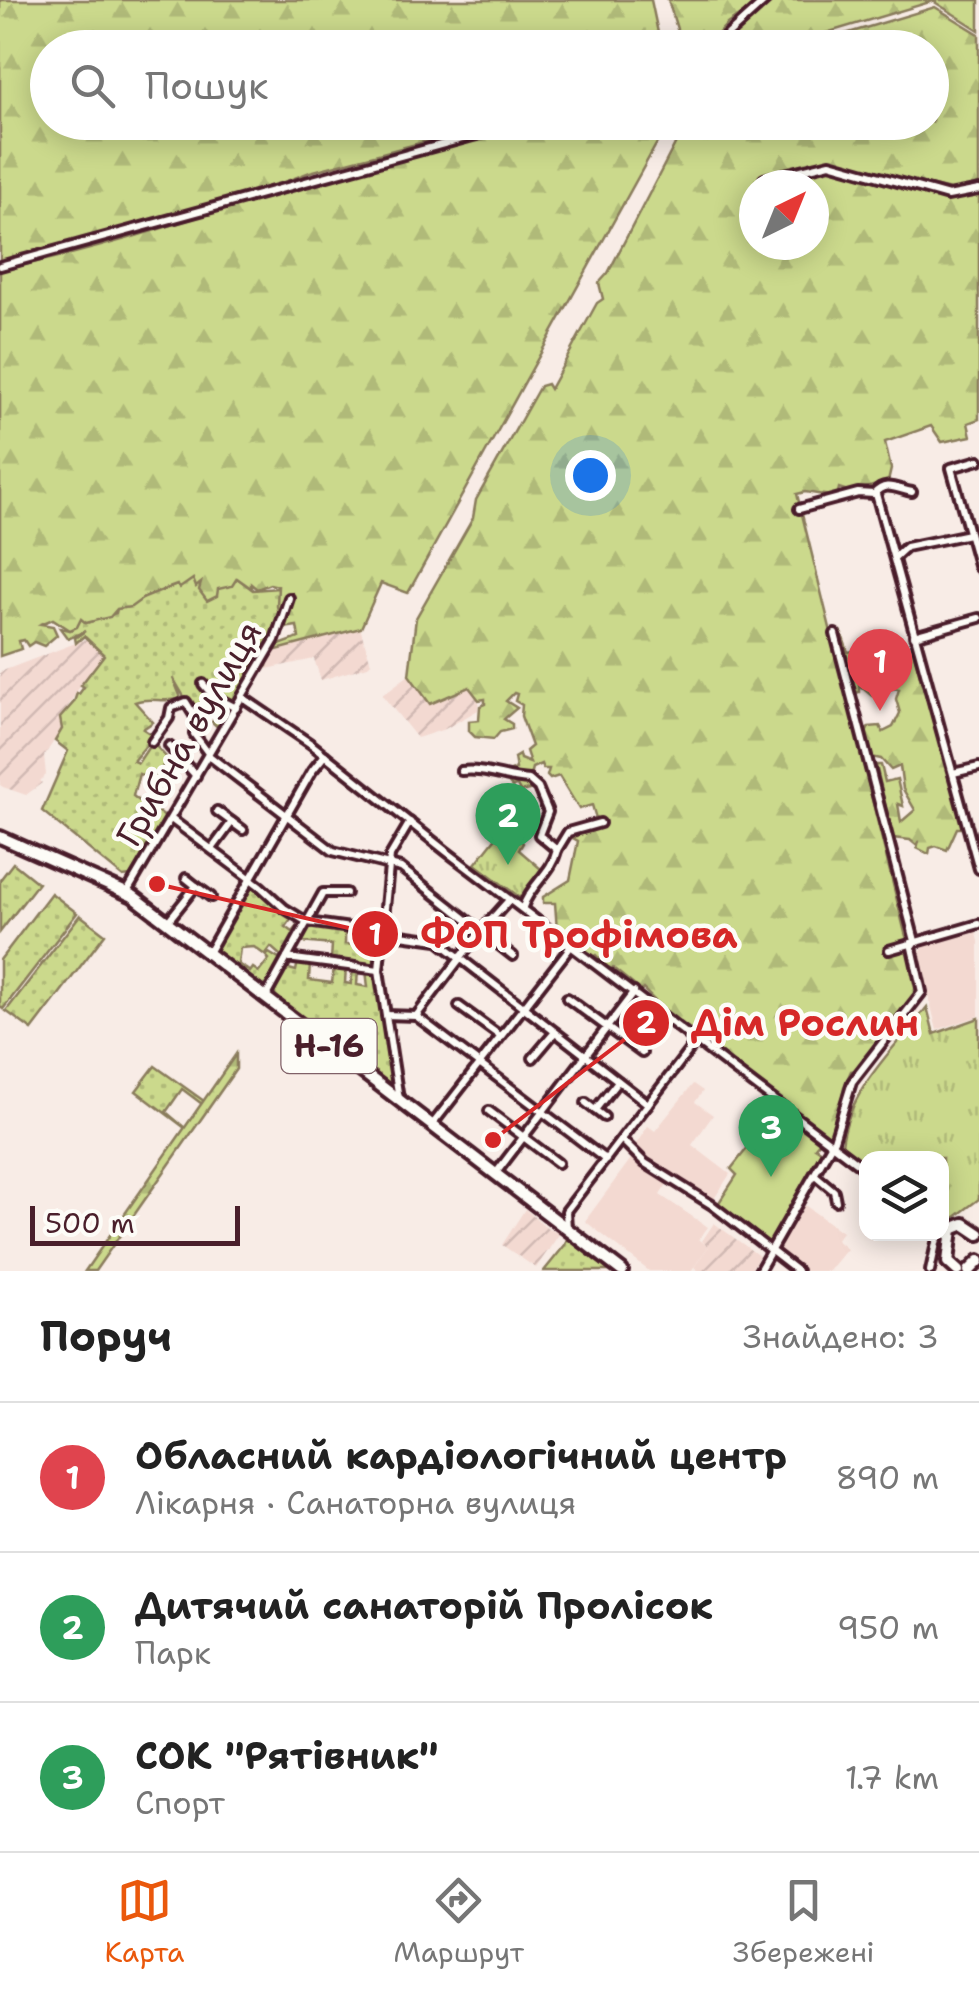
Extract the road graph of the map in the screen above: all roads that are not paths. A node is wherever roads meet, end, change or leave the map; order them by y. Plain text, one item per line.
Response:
1 (766, 0) edge
2 (733, 30) edge
3 (458, 140) edge
4 (801, 170) edge
5 (979, 190) edge
6 (0, 266) edge
7 (979, 460) edge
8 (912, 492) dead end
9 (876, 494) junction
10 (799, 509) dead end
11 (969, 534) junction
12 (894, 560) junction
13 (979, 568) edge
14 (289, 598) dead end
15 (979, 618) edge
16 (835, 634) dead end
17 (914, 636) junction
18 (203, 684) dead end
19 (242, 696) junction
20 (236, 708) junction
21 (194, 734) junction
22 (185, 739) dead end
23 (152, 742) dead end
24 (169, 746) dead end
25 (209, 752) junction
26 (325, 754) junction
27 (979, 766) edge
28 (461, 770) dead end
29 (953, 773) junction
30 (196, 776) junction
31 (216, 810) dead end
32 (288, 817) junction
33 (171, 819) junction
34 (232, 822) junction
35 (410, 822) junction
36 (600, 823) dead end
37 (242, 830) dead end
38 (4, 843) edge
39 (212, 849) junction
40 (557, 850) junction
41 (390, 865) junction
42 (979, 869) edge
43 (186, 878) dead end
44 (252, 880) junction
45 (196, 886) junction
46 (128, 892) junction
47 (346, 893) dead end
48 (211, 897) dead end
49 (510, 900) junction
50 (522, 907) junction
51 (167, 922) junction
52 (307, 922) junction
53 (979, 924) edge
54 (481, 930) junction
55 (382, 932) junction
56 (913, 942) junction
57 (572, 945) junction
58 (889, 950) dead end
59 (208, 954) junction
60 (514, 956) dead end
61 (288, 958) junction
62 (459, 958) junction
63 (379, 970) junction
64 (634, 992) junction
65 (265, 998) junction
66 (567, 998) dead end
67 (460, 1006) dead end
68 (524, 1007) junction
69 (386, 1015) junction
70 (416, 1016) junction
71 (607, 1028) junction
72 (555, 1032) junction
73 (500, 1036) junction
74 (697, 1040) junction
75 (642, 1053) dead end
76 (586, 1056) junction
77 (533, 1058) dead end
78 (479, 1063) junction
79 (618, 1081) junction
80 (399, 1100) junction
81 (586, 1103) dead end
82 (648, 1104) junction
83 (490, 1110) dead end
84 (595, 1110) junction
85 (543, 1112) junction
86 (604, 1117) dead end
87 (432, 1125) junction
88 (525, 1136) junction
89 (622, 1140) junction
90 (832, 1144) junction
91 (606, 1160) junction
92 (558, 1163) dead end
93 (859, 1165) edge
94 (496, 1174) junction
95 (815, 1175) junction
96 (836, 1201) dead end
97 (977, 1217) edge
98 (567, 1229) junction
99 (949, 1233) edge
100 (979, 1234) edge
101 (942, 1241) edge
102 (945, 1241) edge
103 (770, 1252) junction
104 (979, 1262) edge
105 (622, 1271) edge
106 (760, 1271) edge
107 (797, 1271) edge
108 (930, 1271) edge
109 (958, 1271) edge
110 (969, 1271) edge

1 - 2 street
3 - 6 street
4 - 5 street
7 - 11 street
8 - 9 street
9 - 10 street
9 - 12 street
11 - 12 street
11 - 13 street
12 - 17 street
14 - 19 street, Грибна вулиця
15 - 17 street
16 - 56 street
17 - 29 street
18 - 20 street
19 - 20 street, Грибна вулиця
19 - 26 street
20 - 25 street, Грибна вулиця
21 - 22 street
21 - 23 street
21 - 25 street
24 - 30 street
25 - 30 street, Грибна вулиця
25 - 32 street
26 - 32 street
26 - 35 street
27 - 29 street
28 - 40 street
29 - 42 street
30 - 33 street, Грибна вулиця
31 - 34 street
32 - 41 street
32 - 44 street
33 - 39 street
33 - 46 street, Грибна вулиця
34 - 37 street
34 - 39 street
35 - 41 street
35 - 49 street
36 - 40 street
38 - 46 main road, Н-16
39 - 44 street
40 - 50 street
41 - 54 street
41 - 55 street
43 - 45 street
44 - 52 street
44 - 59 street
45 - 48 street
45 - 51 street
46 - 51 main road, Н-16
47 - 52 street
49 - 50 street
49 - 54 street
50 - 57 street
51 - 59 main road, Н-16
52 - 55 street
52 - 61 street
53 - 56 street
54 - 60 street
54 - 62 street
55 - 62 street
55 - 63 street
56 - 58 street
56 - 90 street
57 - 64 street
57 - 68 street
59 - 65 main road, Н-16
61 - 63 street
61 - 65 street
62 - 68 street
62 - 70 street
63 - 69 street
64 - 71 street
64 - 74 street
65 - 80 main road, Н-16
66 - 71 street
67 - 73 street
68 - 72 street
68 - 73 street
69 - 70 street
69 - 80 street
70 - 78 street
71 - 75 street
71 - 76 street
72 - 76 street
72 - 77 street
73 - 78 street
74 - 82 street
74 - 90 street
76 - 79 street
76 - 85 street
78 - 85 street
78 - 87 street
79 - 82 street
79 - 84 street
80 - 87 main road, Н-16
81 - 84 street
82 - 89 street
83 - 88 street
84 - 86 street
85 - 88 street
85 - 91 street
87 - 94 main road, Н-16
88 - 92 street
88 - 94 street
89 - 91 street
89 - 103 street
90 - 93 street
90 - 95 street
91 - 98 street
94 - 98 main road, Н-16
95 - 96 street
95 - 103 street
97 - 100 main road
98 - 105 main road, Н-16
99 - 100 main road
101 - 108 street
102 - 109 main road
103 - 106 street
103 - 107 street
104 - 110 main road

